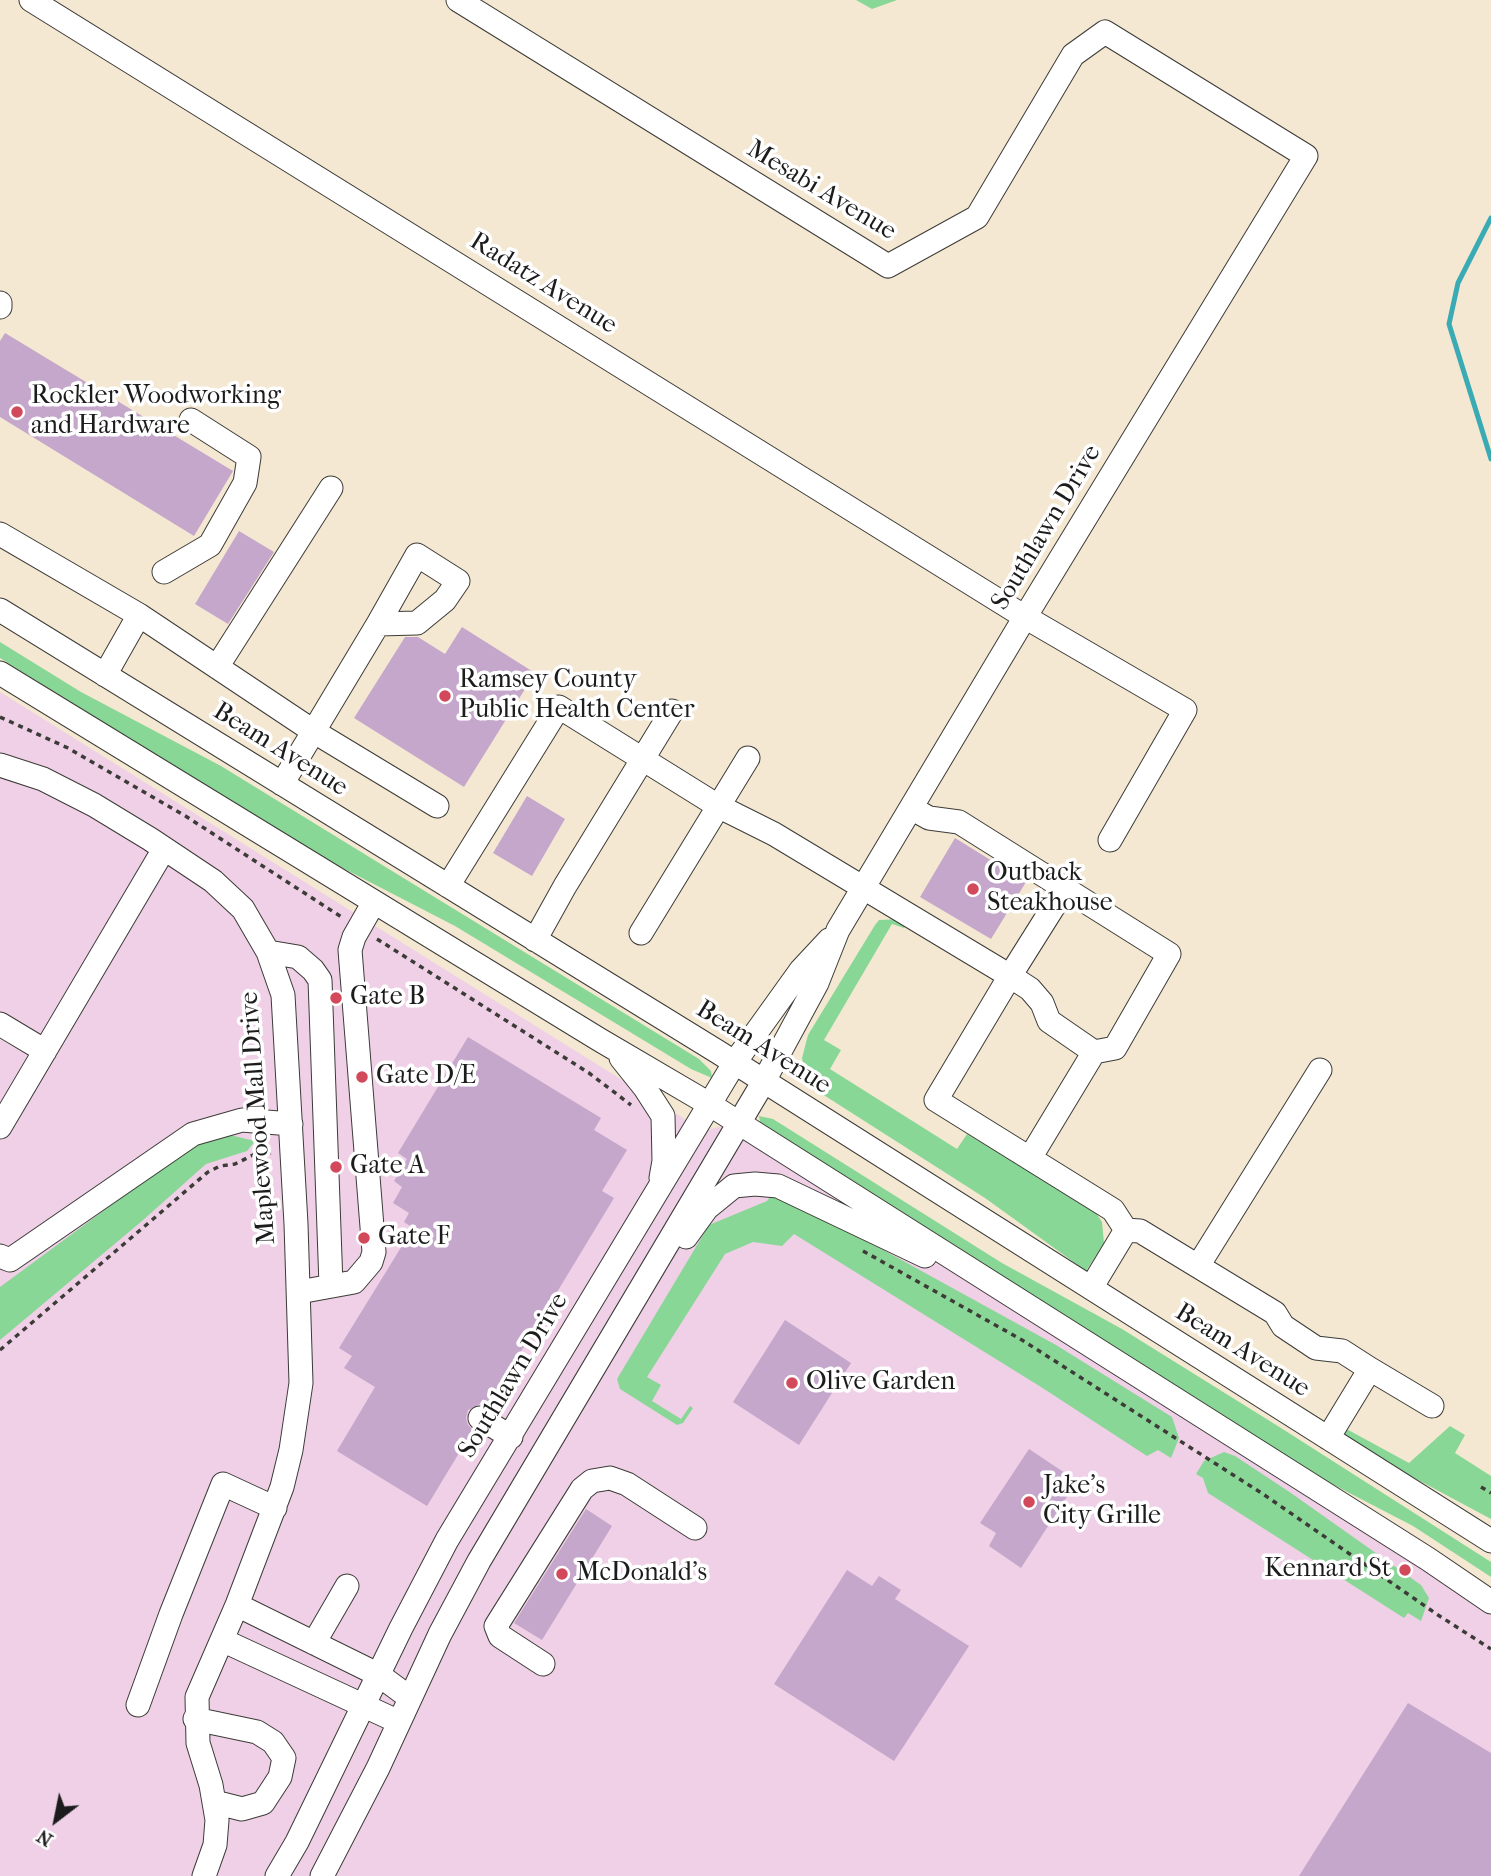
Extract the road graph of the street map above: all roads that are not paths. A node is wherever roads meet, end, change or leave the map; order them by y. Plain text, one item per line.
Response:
1 (31, 0) edge
2 (458, 0) edge
3 (1306, 156) joint
4 (191, 420) dead end
5 (331, 488) dead end
6 (0, 534) edge
7 (164, 572) dead end
8 (0, 610) edge
9 (139, 615) junction
10 (1025, 617) junction
11 (378, 624) dead end
12 (217, 667) junction
13 (0, 673) edge
14 (105, 675) junction
15 (673, 711) dead end
16 (313, 732) junction
17 (748, 758) dead end
18 (642, 759) junction
19 (0, 765) edge
20 (282, 784) junction
21 (437, 806) dead end
22 (718, 806) junction
23 (911, 808) junction
24 (1110, 840) dead end
25 (164, 849) junction
26 (448, 886) junction
27 (864, 887) junction
28 (1064, 890) junction
29 (374, 902) junction
30 (838, 930) junction
31 (641, 933) dead end
32 (535, 940) junction
33 (351, 950) junction
34 (268, 951) junction
35 (1010, 976) junction
36 (320, 980) junction
37 (0, 1024) edge
38 (613, 1047) junction
39 (45, 1051) junction
40 (1094, 1052) junction
41 (735, 1062) junction
42 (1320, 1070) dead end
43 (764, 1081) junction
44 (709, 1104) junction
45 (739, 1122) junction
46 (291, 1124) junction
47 (0, 1127) edge
48 (1030, 1158) junction
49 (659, 1188) junction
50 (1126, 1230) junction
51 (0, 1256) edge
52 (1198, 1266) junction
53 (331, 1285) junction
54 (1090, 1288) junction
55 (1002, 1291) junction
56 (299, 1292) junction
57 (629, 1307) junction
58 (1370, 1369) junction
59 (1432, 1406) dead end
60 (480, 1418) dead end
61 (511, 1437) junction
62 (1328, 1438) junction
63 (275, 1508) junction
64 (695, 1528) dead end
65 (1491, 1541) edge
66 (348, 1586) dead end
67 (1491, 1602) edge
68 (237, 1605) junction
69 (222, 1640) junction
70 (314, 1643) junction
71 (543, 1664) dead end
72 (379, 1675) junction
73 (410, 1698) junction
74 (365, 1704) junction
75 (138, 1705) dead end
76 (195, 1718) junction
77 (400, 1722) junction
78 (214, 1802) junction
79 (204, 1876) edge
80 (277, 1876) edge
81 (322, 1876) edge

1 - 10 street, Radatz Avenue
2 - 3 street, Mesabi Avenue
3 - 10 street, Southlawn Drive
4 - 7 street
5 - 12 street
6 - 9 street
8 - 14 street, Beam Avenue
9 - 12 street
9 - 14 street
10 - 23 street, Southlawn Drive
10 - 24 street, Radatz Avenue
11 - 16 street
12 - 16 street
13 - 29 street
14 - 20 street, Beam Avenue
15 - 18 street
16 - 20 street
16 - 21 street
17 - 22 street
18 - 22 street
18 - 26 street
18 - 32 street
19 - 25 street, Maplewood Mall Drive
20 - 26 street, Beam Avenue
22 - 27 street
22 - 31 street
23 - 27 street, Southlawn Drive
23 - 28 street
25 - 34 street, Maplewood Mall Drive
25 - 39 street
26 - 32 street, Beam Avenue
27 - 30 street, Southlawn Drive
27 - 35 street
28 - 35 street
28 - 40 street
29 - 33 street
29 - 38 street
30 - 41 street, Southlawn Drive
30 - 43 street, Southlawn Drive
32 - 41 street, Beam Avenue
33 - 36 street
33 - 53 street
34 - 36 street
34 - 46 street, Maplewood Mall Drive
35 - 40 street
35 - 48 street
36 - 53 street
37 - 39 street
38 - 44 street
38 - 49 street
39 - 47 street
40 - 48 street
41 - 43 street, Beam Avenue
41 - 44 street, Southlawn Drive
42 - 52 street
43 - 45 street, Southlawn Drive
43 - 54 street, Beam Avenue
44 - 45 street
44 - 49 street, Southlawn Drive
45 - 55 street
45 - 57 street, Southlawn Drive
46 - 51 street
46 - 56 street, Maplewood Mall Drive
48 - 50 street
49 - 61 street, Southlawn Drive
50 - 52 street
50 - 54 street
52 - 58 street
53 - 56 street
54 - 62 street, Beam Avenue
55 - 57 street
55 - 67 street
56 - 63 street, Maplewood Mall Drive
57 - 73 street, Southlawn Drive
58 - 59 street
58 - 62 street
60 - 61 street
61 - 72 street, Southlawn Drive
62 - 65 street, Beam Avenue
63 - 68 street, Maplewood Mall Drive
63 - 75 street
64 - 71 street
66 - 70 street
68 - 69 street, Maplewood Mall Drive
68 - 70 street
69 - 74 street
69 - 76 street, Maplewood Mall Drive
70 - 72 street
72 - 73 street
72 - 74 street, Southlawn Drive
73 - 77 street, Southlawn Drive
74 - 77 street
74 - 80 street, Southlawn Drive
76 - 78 street, Maplewood Mall Drive
76 - 78 street
77 - 81 street, Southlawn Drive
78 - 79 street, Maplewood Mall Drive

